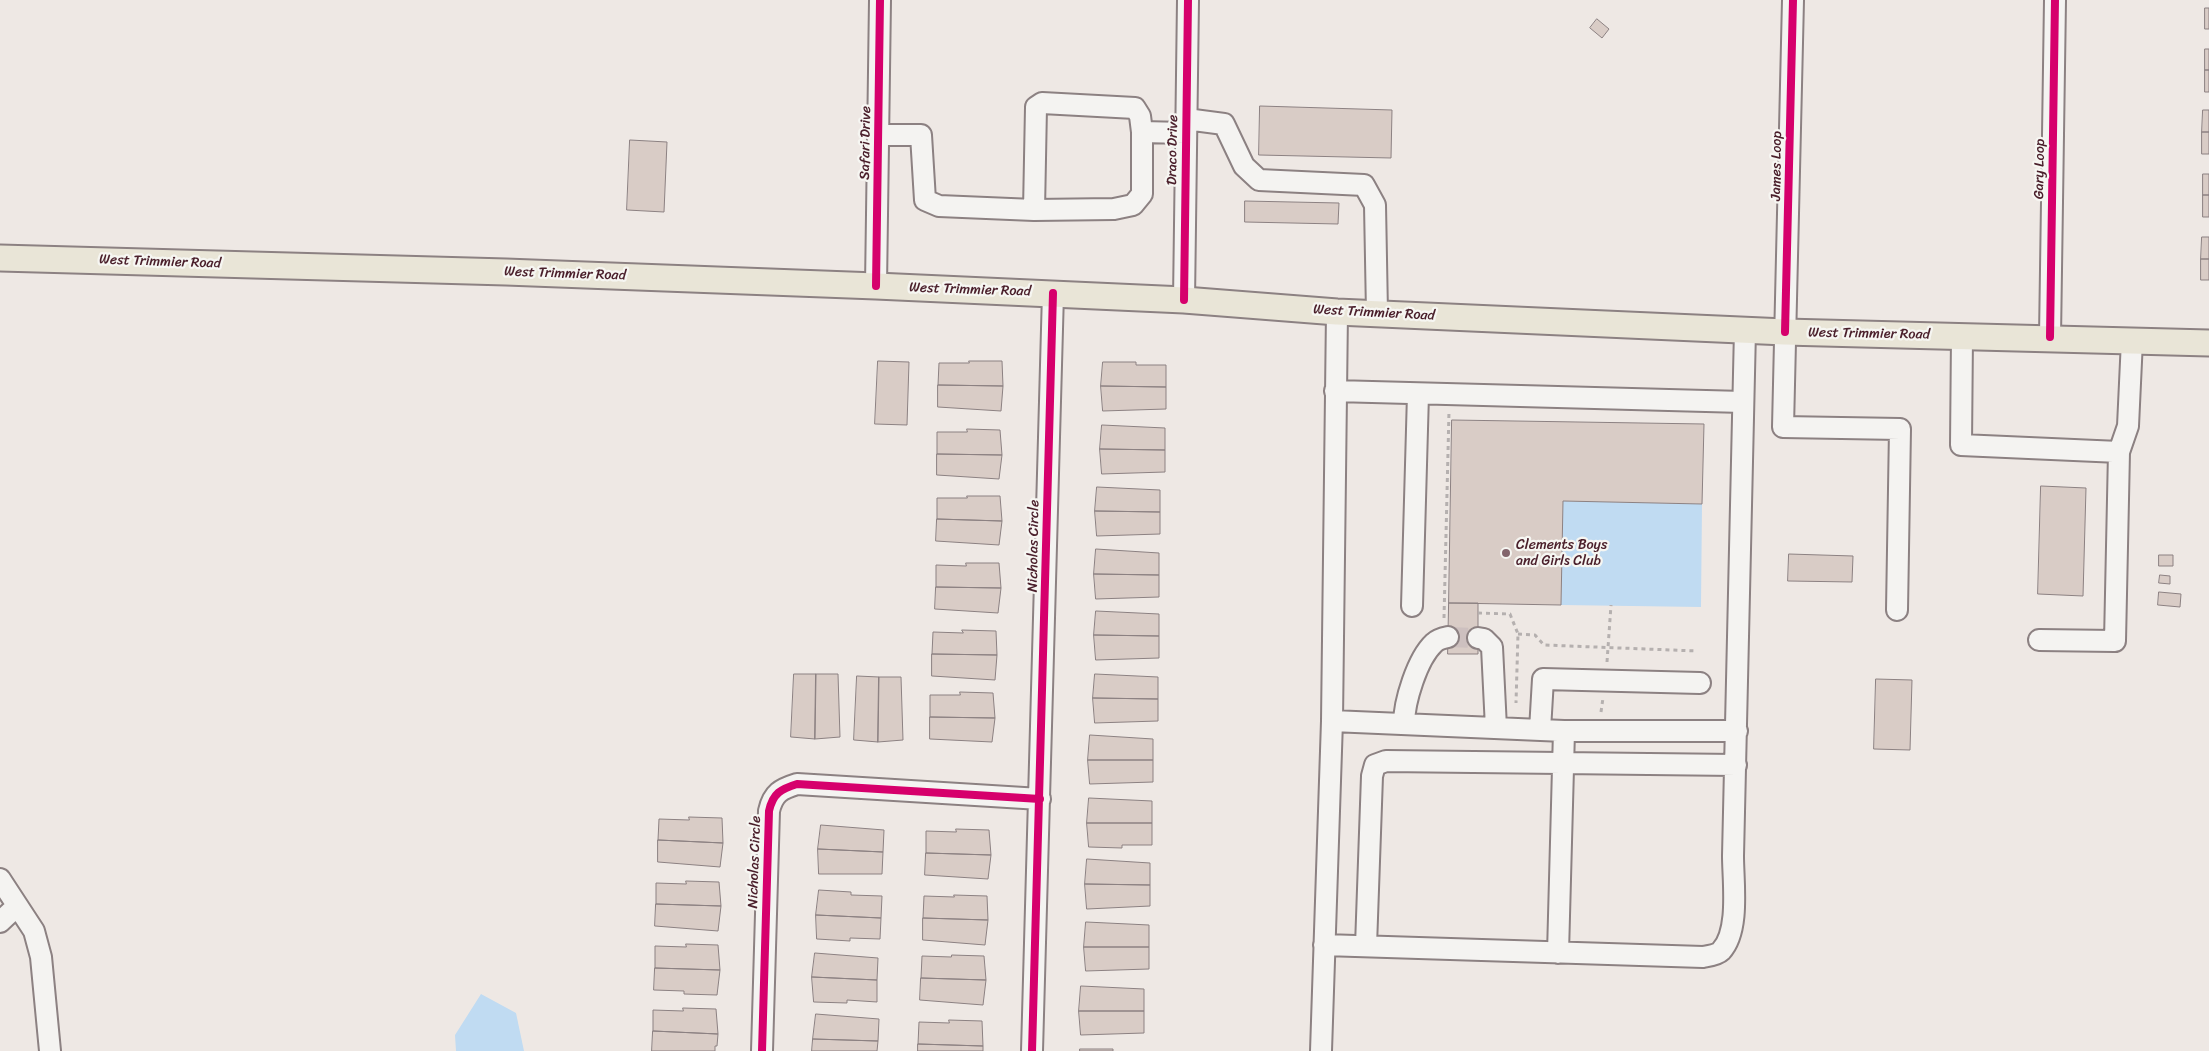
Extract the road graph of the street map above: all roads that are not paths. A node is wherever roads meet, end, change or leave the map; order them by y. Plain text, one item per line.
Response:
1 (880, 0) edge
2 (1188, 0) edge
3 (1793, 0) edge
4 (2056, 0) edge
5 (1186, 126) junction
6 (1142, 132) junction
7 (878, 135) junction
8 (1034, 210) junction
9 (0, 258) edge
10 (876, 286) junction
11 (1053, 293) junction
12 (1184, 300) junction
13 (1337, 312) junction
14 (1377, 314) junction
15 (1745, 330) junction
16 (1786, 332) junction
17 (1962, 336) junction
18 (2050, 338) junction
19 (2132, 340) junction
20 (2209, 343) edge
21 (1335, 391) junction
22 (1418, 394) junction
23 (1744, 402) junction
24 (2119, 452) junction
25 (1412, 606) dead end
26 (1896, 610) dead end
27 (1446, 638) tunnel mouth
28 (1478, 638) dead end
29 (2039, 640) dead end
30 (1700, 683) dead end
31 (1332, 721) junction
32 (1404, 724) junction
33 (1506, 728) junction
34 (1540, 730) junction
35 (1564, 731) junction
36 (1737, 731) junction
37 (1562, 763) junction
38 (1736, 766) junction
39 (1040, 799) junction
40 (0, 879) edge
41 (17, 906) junction
42 (0, 922) edge
43 (1324, 945) junction
44 (1366, 946) junction
45 (1558, 953) junction
46 (50, 1051) edge
47 (762, 1051) edge
48 (1032, 1051) edge
49 (1322, 1051) edge

1 - 7 street, Safari Drive
2 - 5 street, Draco Drive
3 - 16 street, James Loop
4 - 18 street, Gary Loop
5 - 6 street
5 - 12 street, Draco Drive
5 - 14 street
6 - 8 street
6 - 8 street
7 - 8 street
7 - 10 street, Safari Drive
9 - 10 main road, West Trimmier Road
10 - 11 main road, West Trimmier Road
11 - 12 main road, West Trimmier Road
11 - 39 street, Nicholas Circle
12 - 13 main road, West Trimmier Road
13 - 14 main road, West Trimmier Road
13 - 21 street
14 - 15 main road, West Trimmier Road
15 - 16 main road, West Trimmier Road
15 - 23 street
16 - 17 main road, West Trimmier Road
16 - 26 street, James Loop
17 - 18 main road, West Trimmier Road
17 - 24 street
18 - 19 main road, West Trimmier Road
19 - 20 main road, West Trimmier Road
19 - 24 street
21 - 22 street
21 - 31 street
22 - 23 street
22 - 25 street
23 - 36 street
24 - 29 street
27 - 32 street
28 - 33 street
30 - 34 street
31 - 32 street
31 - 43 street
32 - 33 street
33 - 34 street
34 - 35 street
35 - 36 street
35 - 37 street
36 - 38 street
37 - 38 street
37 - 44 street
37 - 45 street
38 - 45 street
39 - 47 street, Nicholas Circle
39 - 48 street, Nicholas Circle
40 - 41 street
41 - 42 street
41 - 46 street
43 - 44 street
43 - 49 street
44 - 45 street

